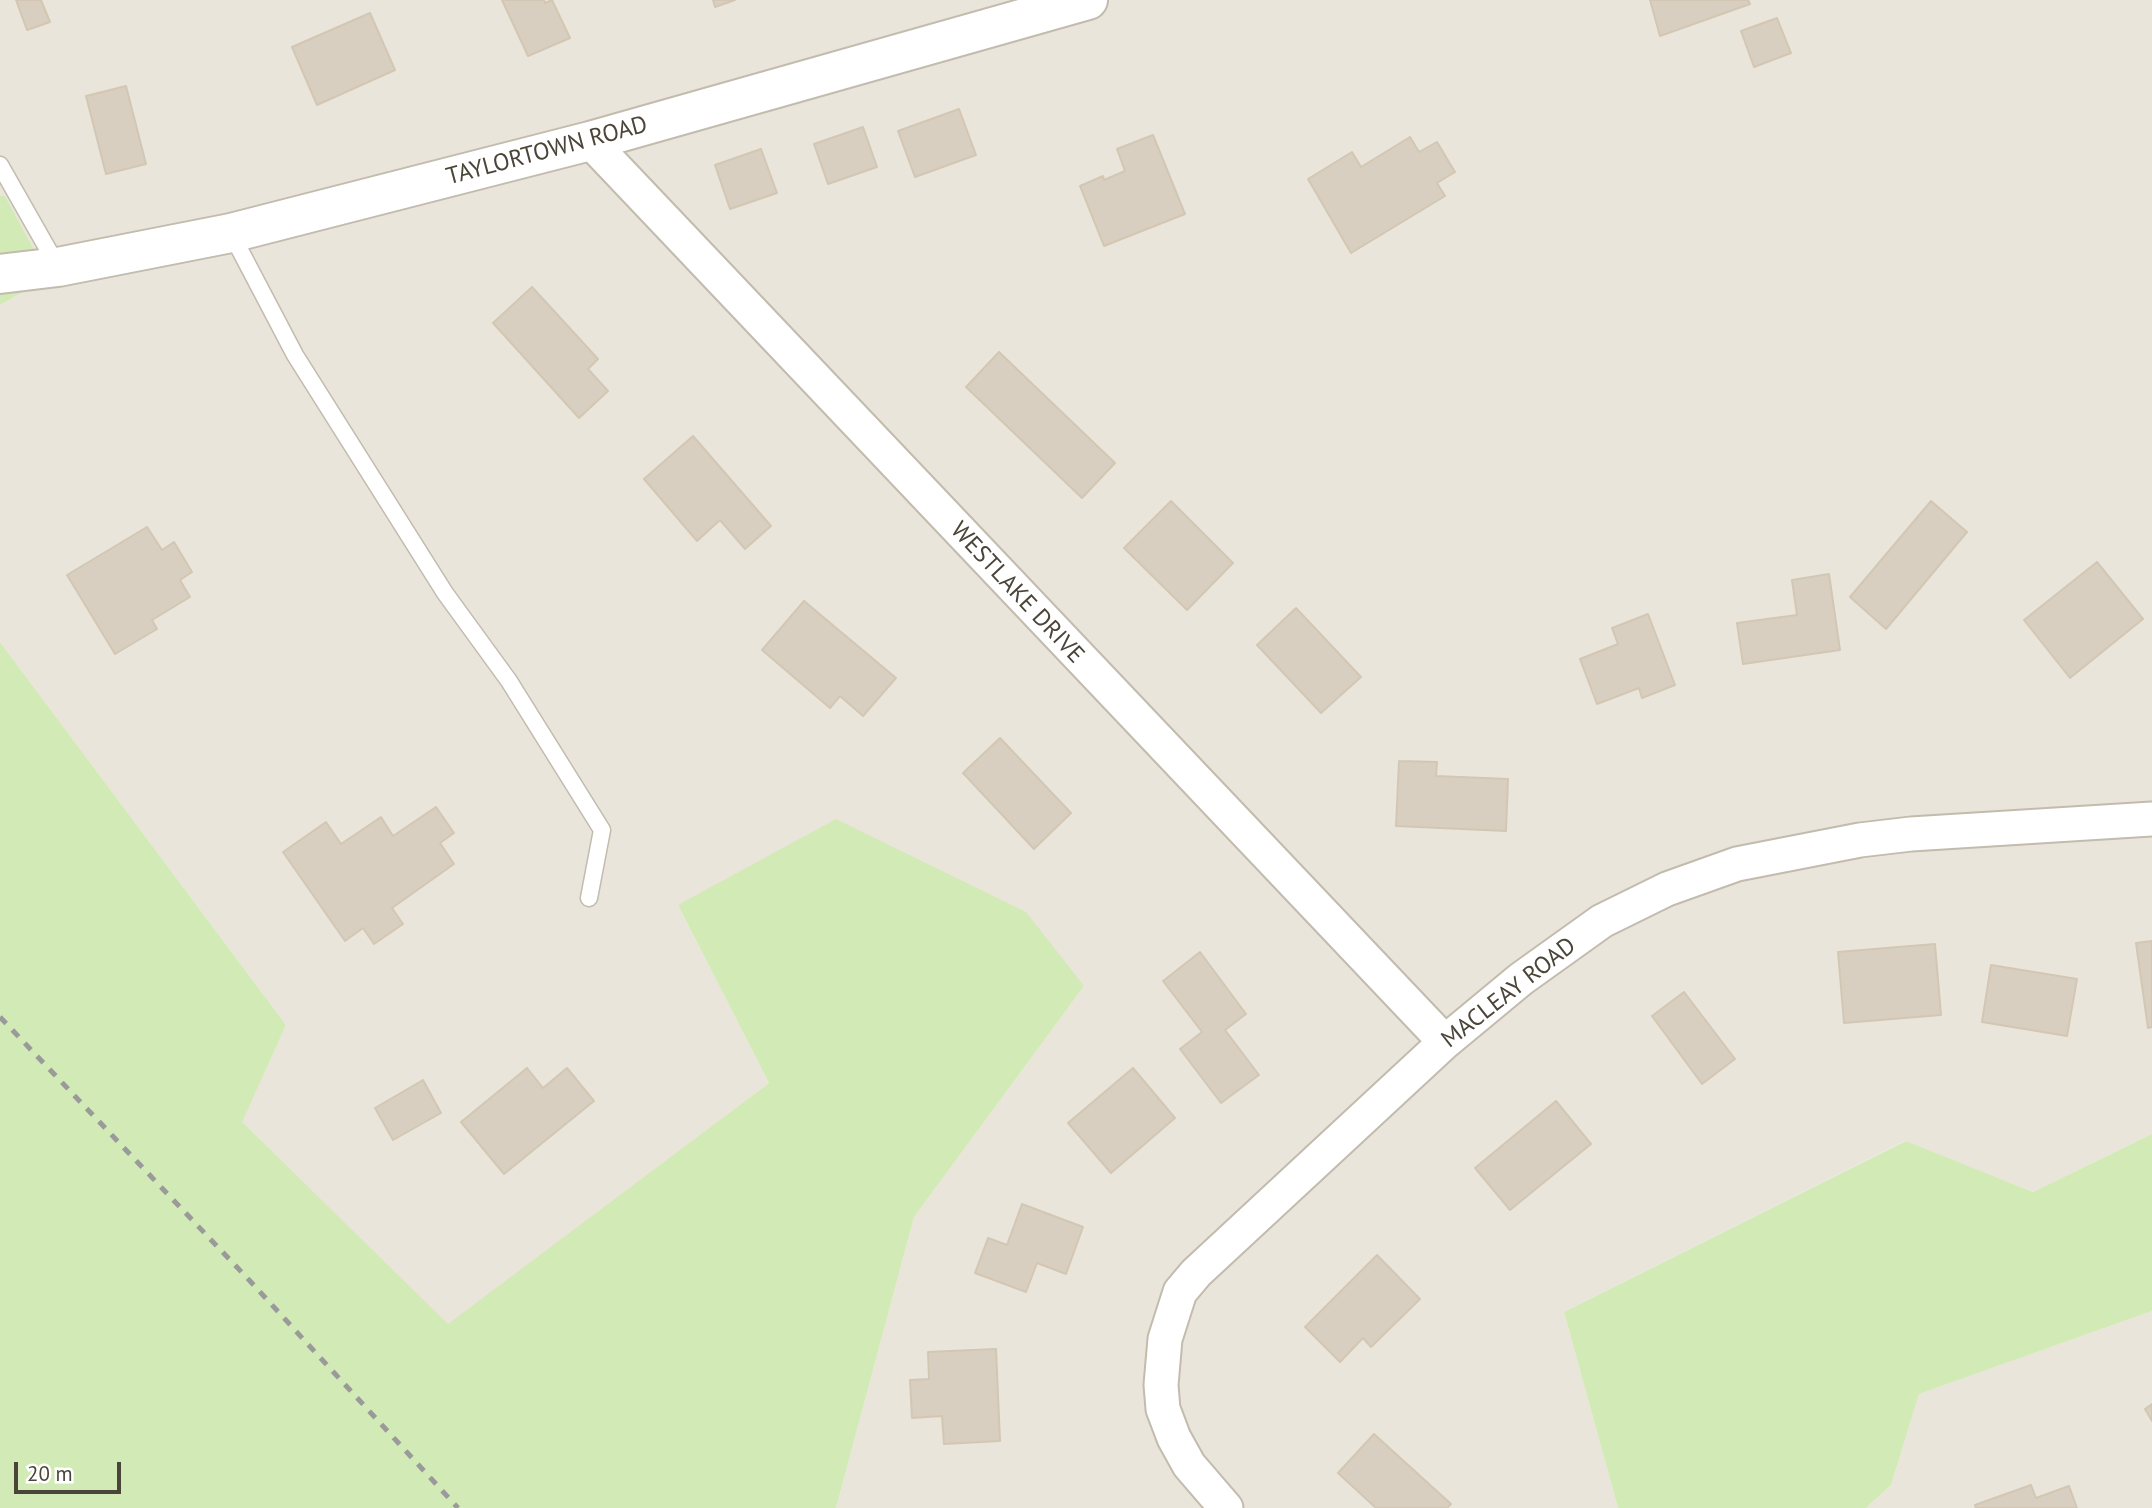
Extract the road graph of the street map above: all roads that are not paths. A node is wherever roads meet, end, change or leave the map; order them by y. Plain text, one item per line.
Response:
1 (1088, 0) edge
2 (590, 141) junction
3 (0, 165) edge
4 (231, 233) junction
5 (58, 267) junction
6 (0, 274) edge
7 (2152, 819) edge
8 (589, 898) dead end
9 (1445, 1042) junction
10 (1226, 1508) edge

1 - 2 street, TAYLORTOWN ROAD
2 - 4 street, TAYLORTOWN ROAD
2 - 9 street, WESTLAKE DRIVE
3 - 5 lane
4 - 5 street, TAYLORTOWN ROAD
4 - 8 lane
5 - 6 street, TAYLORTOWN ROAD
7 - 9 street, MACLEAY ROAD
9 - 10 street, MACLEAY ROAD

